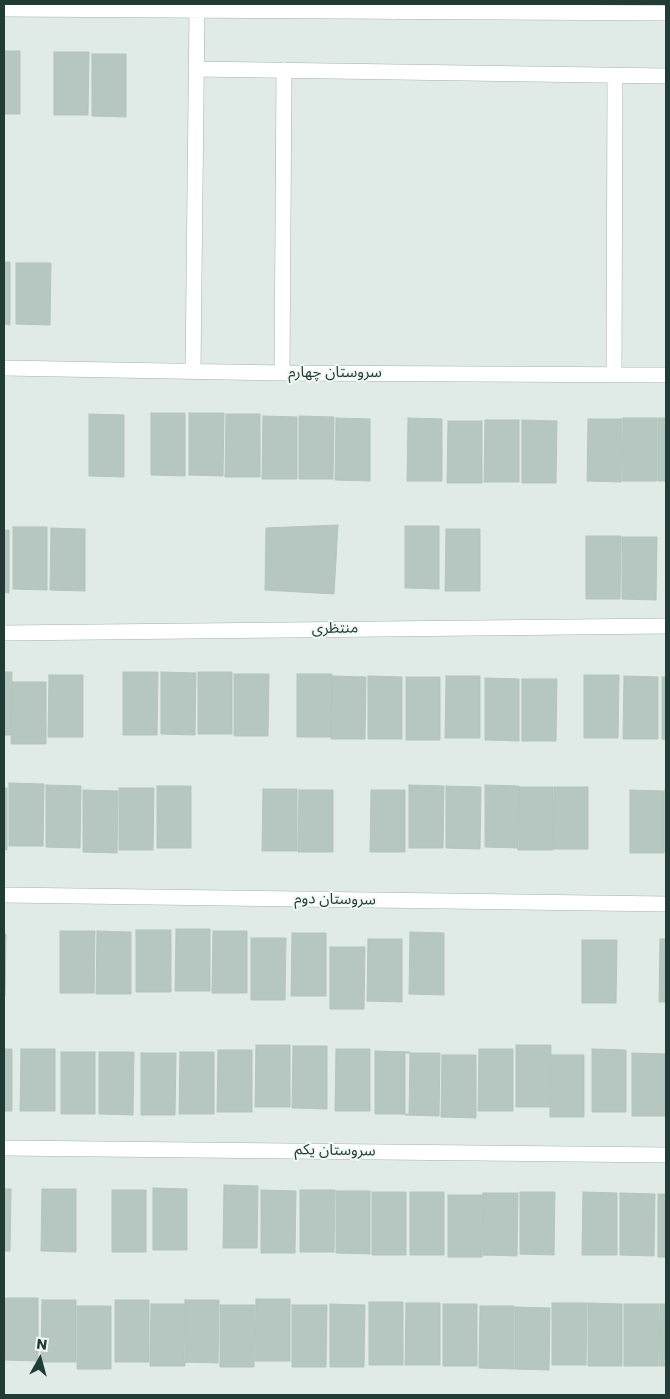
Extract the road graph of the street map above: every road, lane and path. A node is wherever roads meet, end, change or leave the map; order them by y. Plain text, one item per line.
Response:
1 (394, 8) edge
2 (4, 9) edge
3 (197, 10) junction
4 (666, 13) edge
5 (196, 69) junction
6 (284, 70) junction
7 (615, 76) junction
8 (666, 76) edge
9 (4, 368) edge
10 (193, 371) junction
11 (282, 373) junction
12 (614, 374) junction
13 (666, 374) edge
14 (666, 626) edge
15 (4, 633) edge
16 (4, 895) edge
17 (666, 904) edge
18 (4, 1148) edge
19 (666, 1155) edge

1 - 3 street
1 - 4 street
2 - 3 street
3 - 5 street
5 - 6 street
5 - 10 street
6 - 7 street
6 - 11 street
7 - 8 street
7 - 12 street
9 - 10 street, سروستان چهارم
10 - 11 street, سروستان چهارم
11 - 12 street, سروستان چهارم
12 - 13 street, سروستان چهارم
14 - 15 street, منتظری
16 - 17 street, سروستان دوم
18 - 19 street, سروستان یکم

